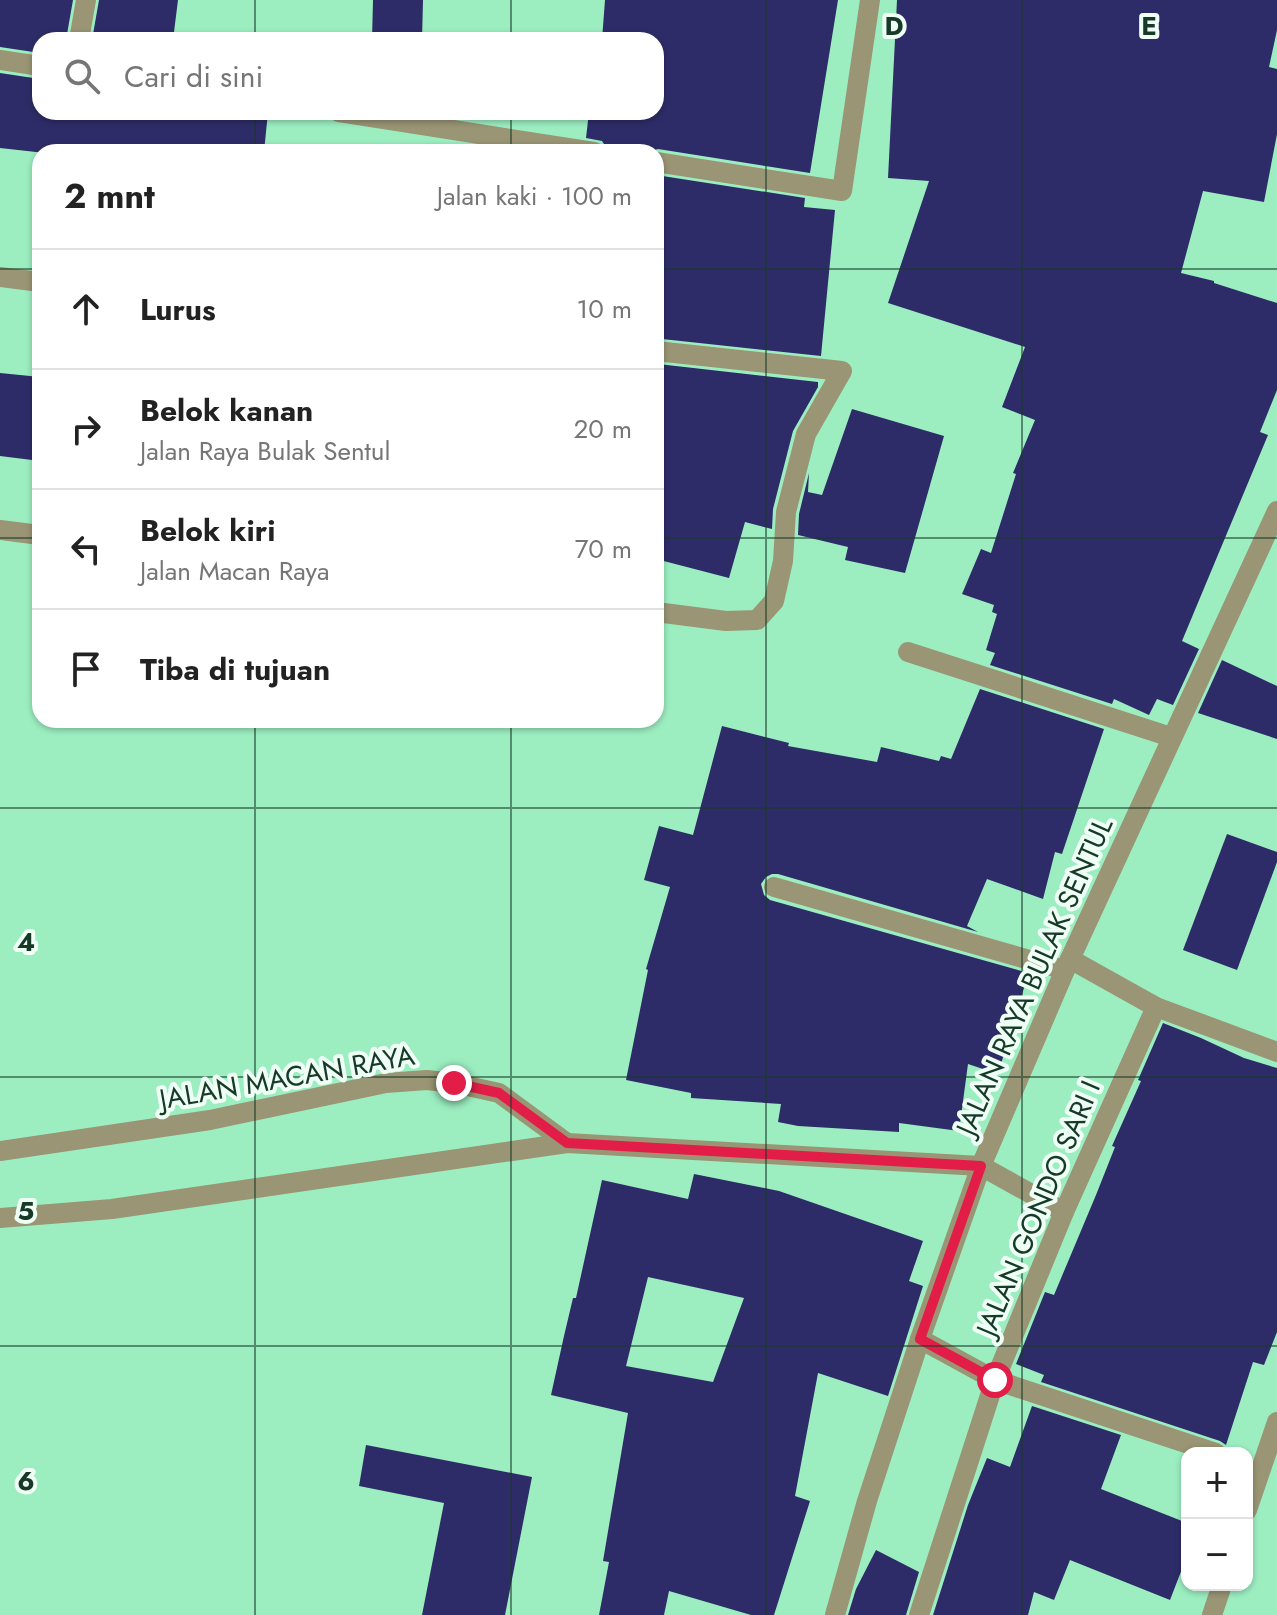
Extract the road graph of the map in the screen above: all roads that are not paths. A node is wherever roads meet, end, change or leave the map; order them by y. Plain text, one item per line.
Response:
1 (86, 0) edge
2 (870, 0) edge
3 (80, 32) edge
4 (0, 60) edge
5 (32, 65) edge
6 (390, 120) edge
7 (543, 144) edge
8 (664, 163) edge
9 (0, 277) edge
10 (32, 281) edge
11 (664, 352) edge
12 (1277, 511) edge
13 (0, 530) edge
14 (32, 534) edge
15 (664, 613) edge
16 (908, 652) dead end
17 (1171, 737) junction
18 (774, 887) dead end
19 (1068, 964) junction
20 (1156, 1007) junction
21 (1277, 1052) edge
22 (567, 1143) junction
23 (0, 1151) edge
24 (981, 1166) junction
25 (1064, 1212) junction
26 (0, 1218) edge
27 (920, 1339) junction
28 (995, 1380) junction
29 (1277, 1422) edge
30 (1198, 1447) edge
31 (1262, 1468) edge
32 (1253, 1493) edge
33 (1220, 1591) edge
34 (835, 1615) edge
35 (919, 1615) edge
36 (1212, 1615) edge

1 - 3 street
2 - 8 street
4 - 5 street
6 - 7 street
9 - 10 street
11 - 15 street
12 - 17 street, JALAN RAYA BULAK SENTUL
13 - 14 street
16 - 17 street
17 - 19 street, JALAN RAYA BULAK SENTUL
18 - 19 street
19 - 20 street
19 - 24 street, JALAN RAYA BULAK SENTUL
20 - 21 street
20 - 25 street, JALAN GONDO SARI I
22 - 23 street, JALAN MACAN RAYA
22 - 24 street
22 - 26 street
24 - 25 street
24 - 27 street, JALAN RAYA BULAK SENTUL
25 - 28 street, JALAN GONDO SARI I
27 - 28 street
27 - 34 street, JALAN RAYA BULAK SENTUL
28 - 30 street
28 - 35 street, JALAN GONDO SARI I
29 - 31 street
31 - 32 street
33 - 36 street

